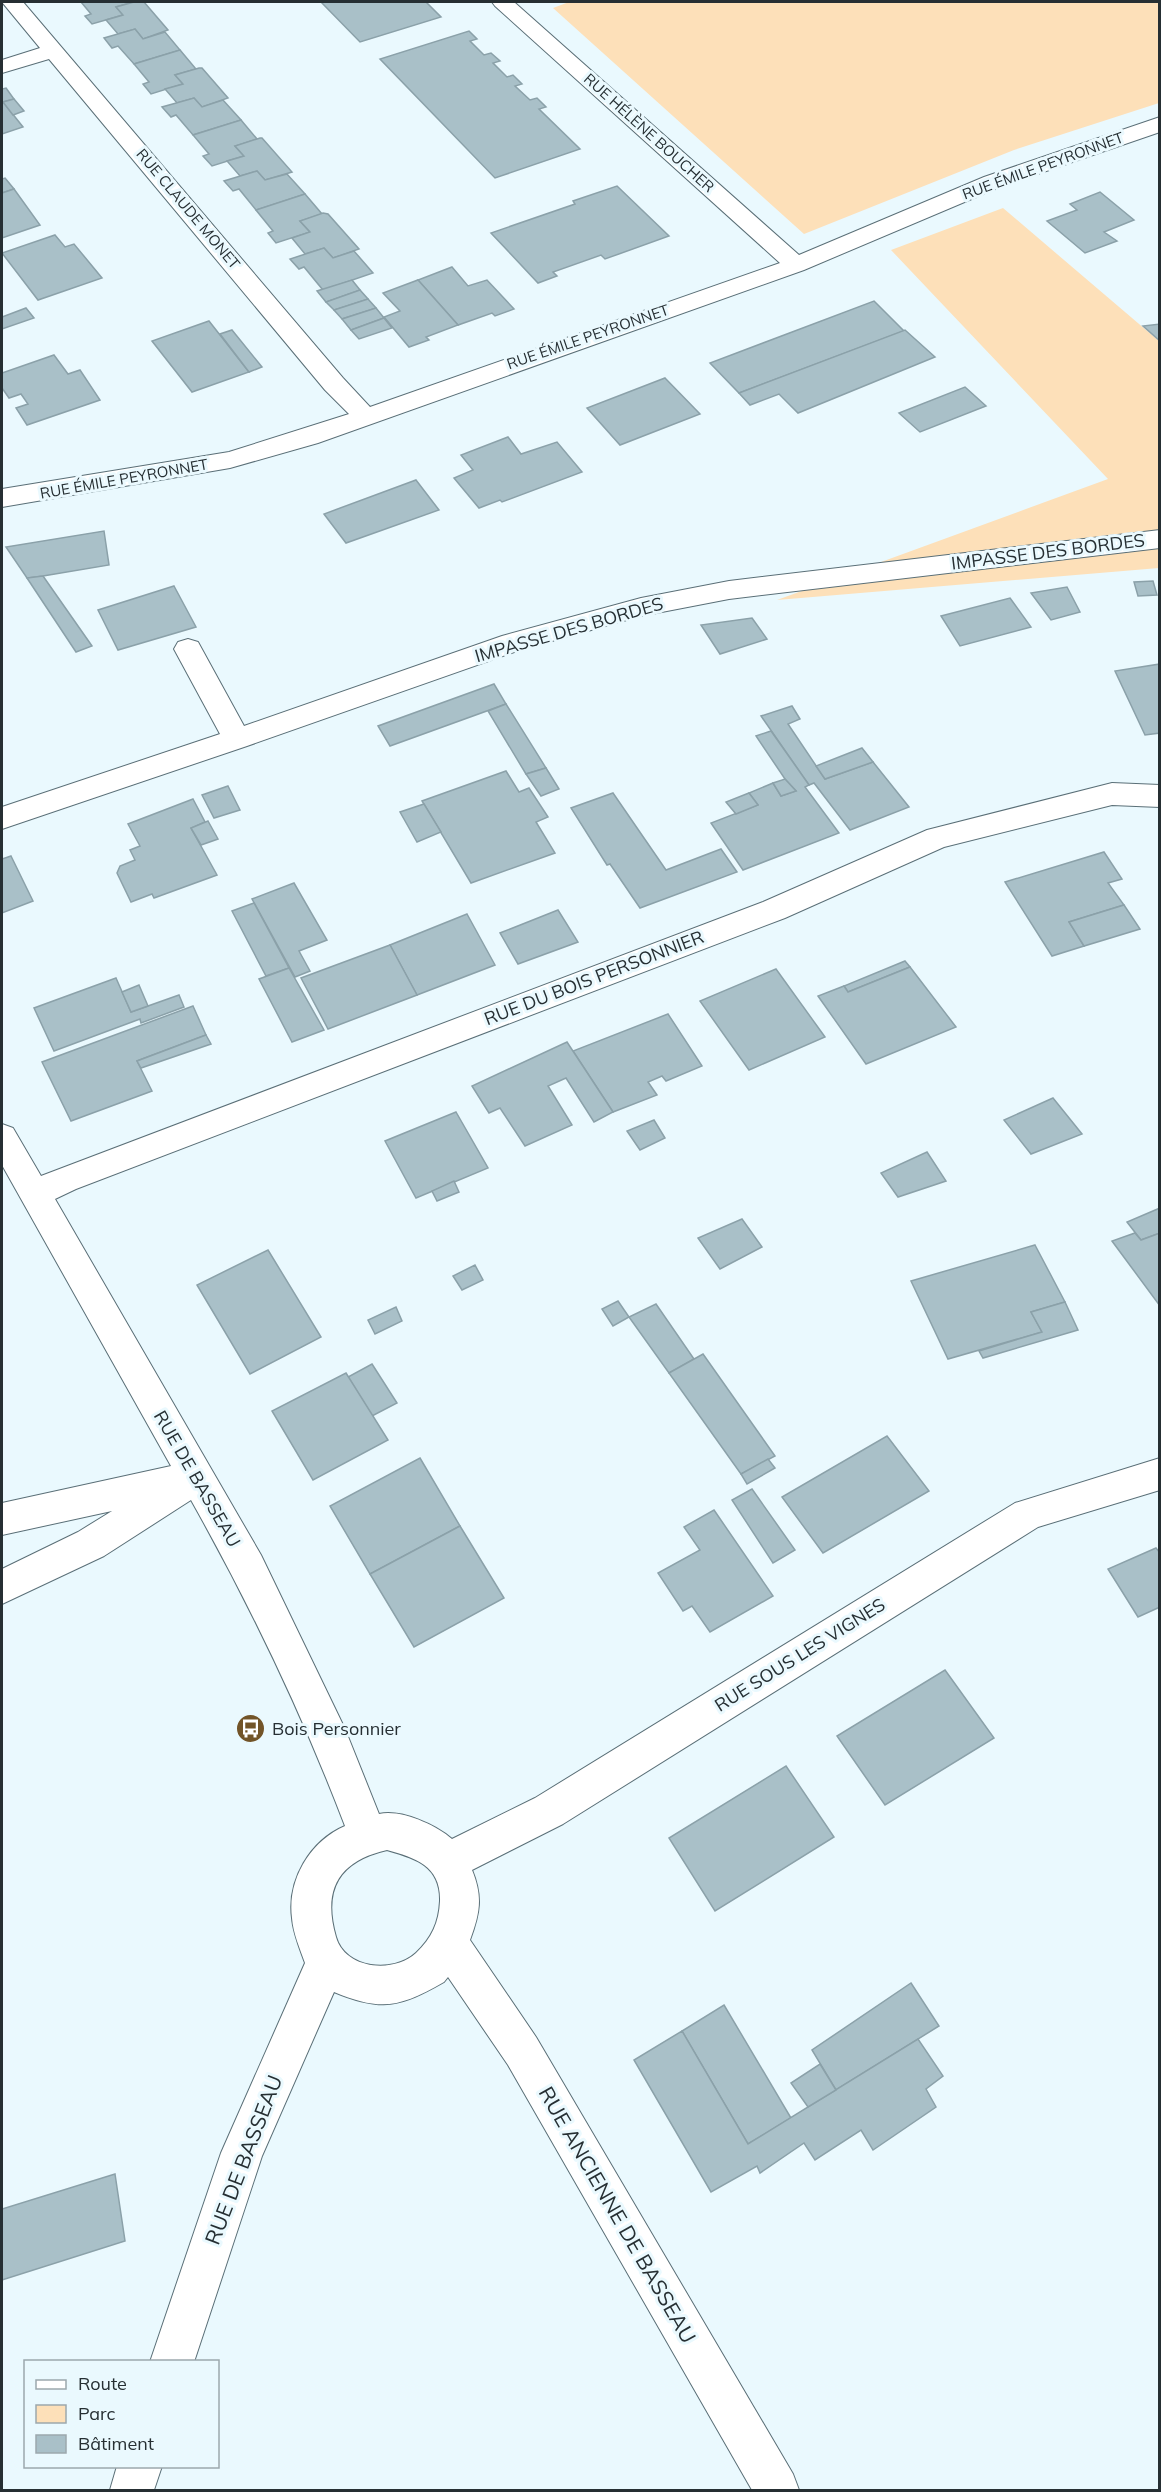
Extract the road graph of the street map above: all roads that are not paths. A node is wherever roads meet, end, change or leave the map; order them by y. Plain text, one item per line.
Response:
1 (12, 2) edge
2 (513, 3) edge
3 (54, 51) junction
4 (2, 67) edge
5 (1160, 124) edge
6 (796, 264) junction
7 (365, 416) junction
8 (2, 498) edge
9 (1160, 539) edge
10 (188, 649) dead end
11 (237, 739) junction
12 (1160, 796) edge
13 (2, 818) edge
14 (2, 1137) edge
15 (35, 1194) junction
16 (1160, 1474) edge
17 (196, 1477) junction
18 (2, 1519) edge
19 (2, 1587) edge
20 (367, 1834) junction
21 (451, 1860) junction
22 (450, 1945) junction
23 (326, 1963) junction
24 (172, 2360) edge
25 (139, 2468) edge
26 (132, 2490) edge
27 (777, 2490) edge

1 - 3 street, RUE CLAUDE MONET
2 - 6 street, RUE HÉLÈNE BOUCHER
3 - 4 street
3 - 7 street, RUE CLAUDE MONET
5 - 6 street, RUE ÉMILE PEYRONNET
6 - 7 street, RUE ÉMILE PEYRONNET
7 - 8 street, RUE ÉMILE PEYRONNET
9 - 11 street, IMPASSE DES BORDES
10 - 11 street
11 - 13 street, IMPASSE DES BORDES
12 - 15 street, RUE DU BOIS PERSONNIER
14 - 15 street, RUE DE BASSEAU
15 - 17 street, RUE DE BASSEAU
16 - 21 street, RUE SOUS LES VIGNES
17 - 18 street
17 - 19 street
17 - 20 street, RUE DE BASSEAU
20 - 21 street
20 - 23 street
21 - 22 street
22 - 23 street
22 - 27 street, RUE ANCIENNE DE BASSEAU
23 - 24 street, RUE DE BASSEAU
25 - 26 street

